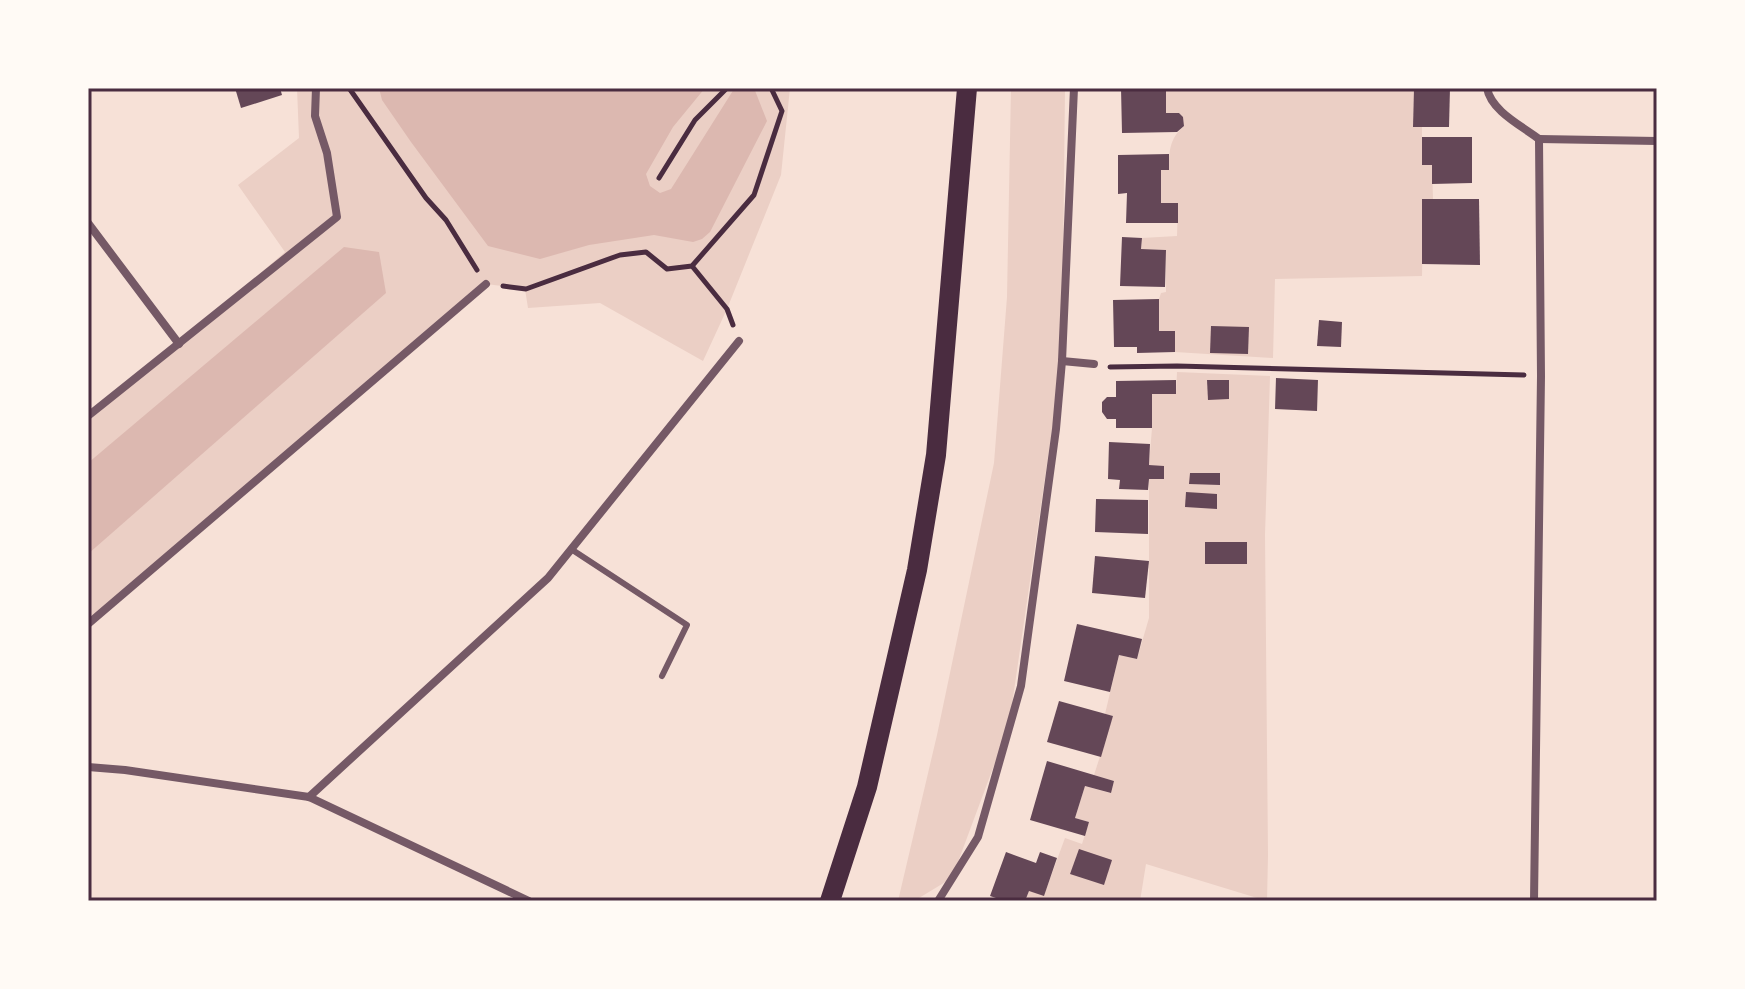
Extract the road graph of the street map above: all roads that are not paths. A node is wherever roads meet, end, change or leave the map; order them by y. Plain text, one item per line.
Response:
1 (316, 88) edge
2 (967, 88) edge
3 (1074, 88) edge
4 (1487, 88) edge
5 (1539, 139) junction
6 (1657, 141) edge
7 (88, 223) edge
8 (486, 284) road end
9 (739, 341) dead end
10 (179, 344) junction
11 (1062, 361) junction
12 (1094, 364) road end
13 (88, 416) edge
14 (571, 549) junction
15 (88, 624) edge
16 (662, 676) dead end
17 (88, 767) edge
18 (309, 797) junction
19 (529, 901) edge
20 (830, 901) edge
21 (938, 901) edge
22 (1534, 901) edge

1 - 10 street
2 - 20 main road
3 - 11 street
4 - 5 street
5 - 6 street
5 - 22 street
7 - 10 street
8 - 15 street
9 - 14 street
10 - 13 street
11 - 12 street
11 - 21 street
14 - 16 lane
14 - 18 street
17 - 18 street
18 - 19 street

